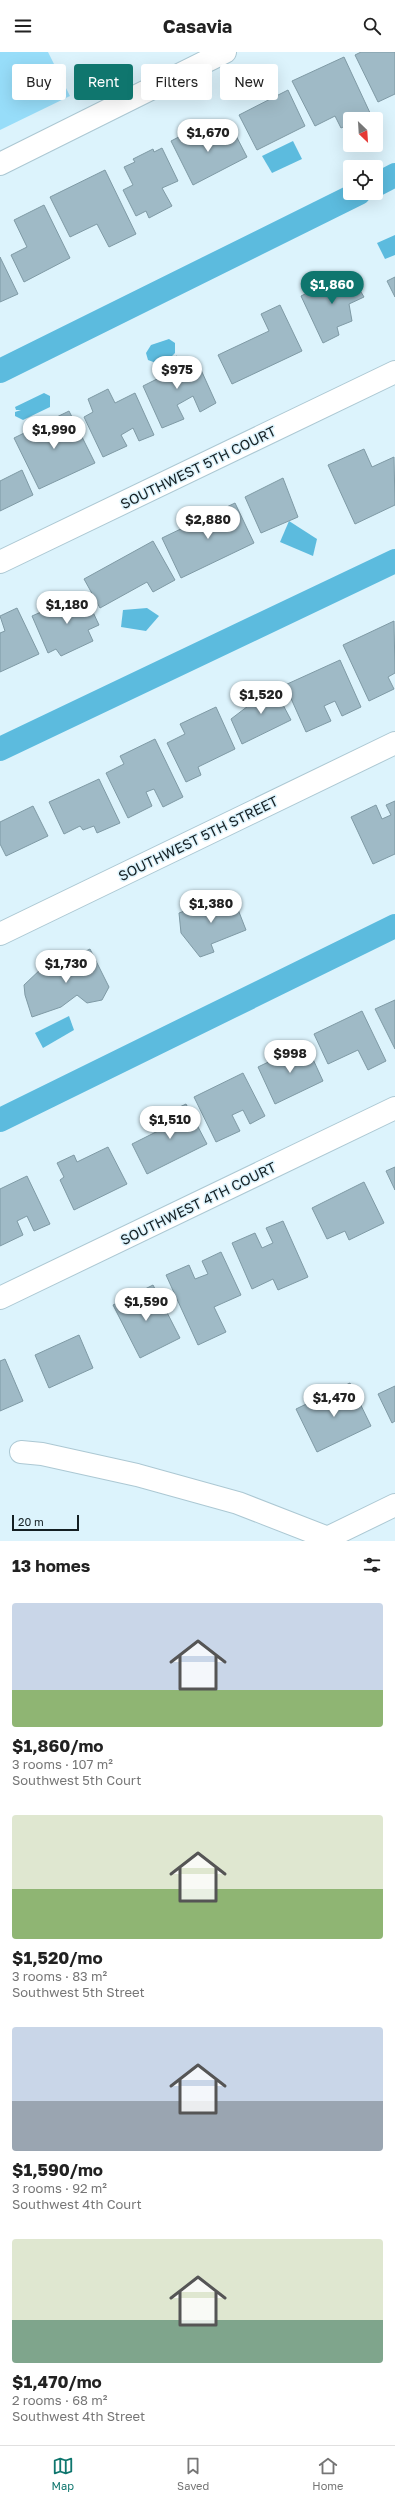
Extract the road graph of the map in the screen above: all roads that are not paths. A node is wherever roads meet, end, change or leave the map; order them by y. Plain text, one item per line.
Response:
1 (225, 52) edge
2 (0, 164) edge
3 (395, 372) edge
4 (0, 562) edge
5 (395, 743) edge
6 (0, 934) edge
7 (395, 1108) edge
8 (0, 1298) edge
9 (21, 1452) dead end
10 (395, 1505) edge
11 (325, 1539) edge

1 - 2 street
3 - 4 street, SOUTHWEST 5TH COURT
5 - 6 street, SOUTHWEST 5TH STREET
7 - 8 street, SOUTHWEST 4TH COURT
9 - 11 street
10 - 11 street

